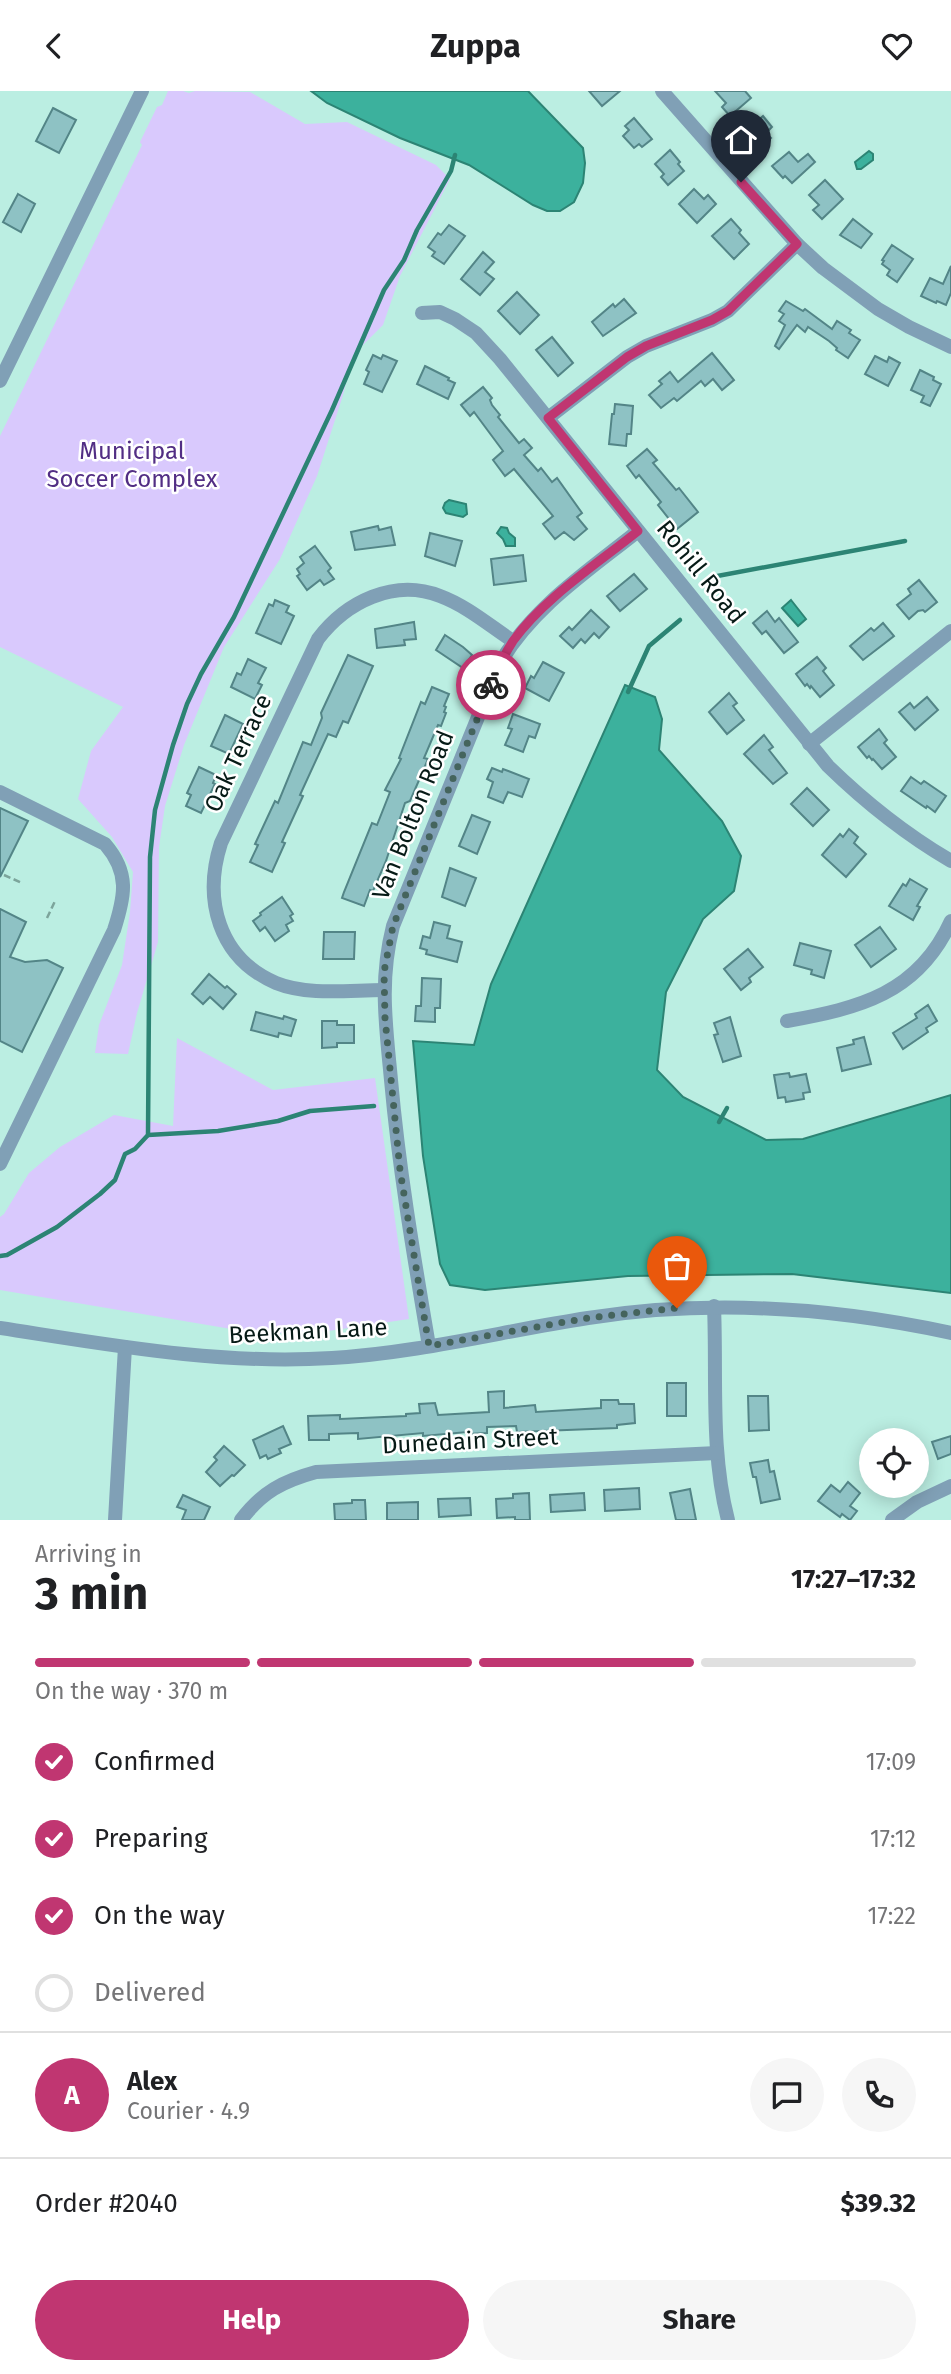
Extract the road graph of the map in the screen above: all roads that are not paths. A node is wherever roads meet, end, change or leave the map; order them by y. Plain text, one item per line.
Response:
1 (142, 91) edge
2 (665, 92) edge
3 (797, 244) junction
4 (422, 313) dead end
5 (951, 347) edge
6 (0, 381) edge
7 (548, 418) junction
8 (638, 531) junction
9 (951, 631) edge
10 (513, 641) junction
11 (809, 744) junction
12 (0, 792) edge
13 (951, 861) edge
14 (951, 921) edge
15 (383, 990) junction
16 (787, 1021) dead end
17 (0, 1164) edge
18 (714, 1306) junction
19 (0, 1328) edge
20 (951, 1333) edge
21 (429, 1346) junction
22 (125, 1347) junction
23 (717, 1453) junction
24 (951, 1486) edge
25 (115, 1520) edge
26 (241, 1520) edge
27 (728, 1520) edge
28 (892, 1520) edge

1 - 6 street
2 - 3 street
3 - 5 street
3 - 7 street
4 - 7 street, Rohill Road
7 - 8 street, Rohill Road
8 - 10 street, Van Bolton Road
8 - 11 street, Rohill Road
9 - 11 street
10 - 15 street, Van Bolton Road
10 - 15 street, Oak Terrace
11 - 13 street, Rohill Road
12 - 17 street
14 - 16 street
15 - 21 street, Van Bolton Road
18 - 20 street, Beekman Lane
18 - 21 street, Beekman Lane
18 - 23 street
19 - 22 street, Beekman Lane
21 - 22 street, Beekman Lane
22 - 25 street
23 - 26 street, Dunedain Street
23 - 27 street
24 - 28 street

